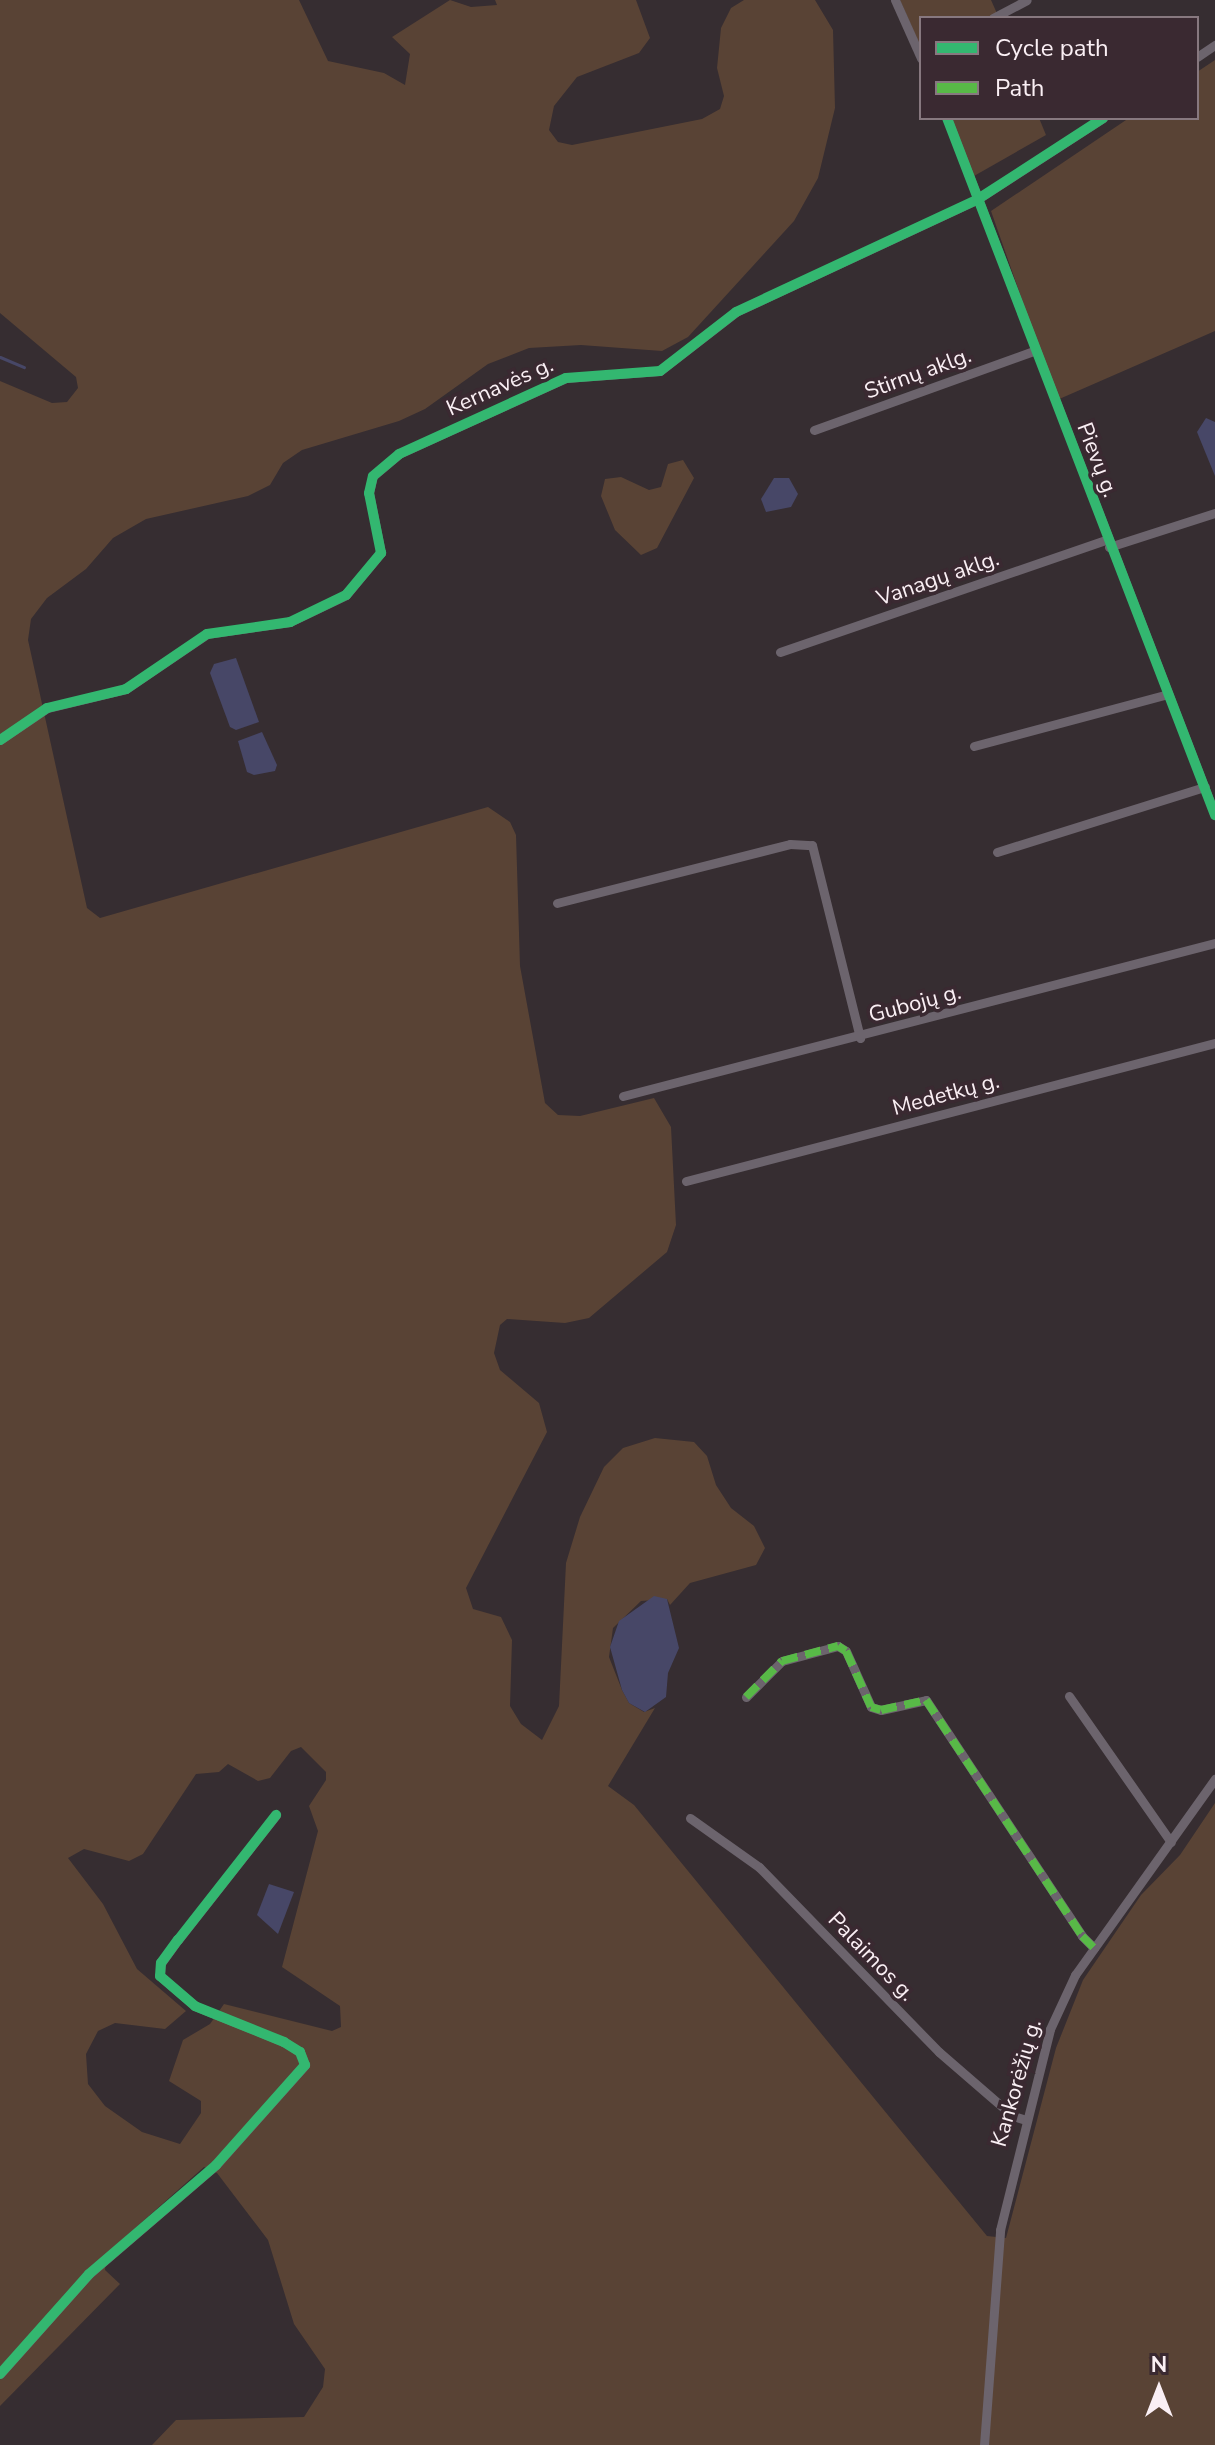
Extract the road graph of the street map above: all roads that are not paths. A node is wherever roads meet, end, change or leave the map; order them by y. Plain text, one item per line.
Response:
1 (895, 0) edge
2 (1027, 0) edge
3 (997, 16) edge
4 (919, 53) edge
5 (948, 120) edge
6 (1100, 120) edge
7 (978, 199) junction
8 (1034, 351) junction
9 (814, 430) dead end
10 (1215, 513) edge
11 (1108, 543) junction
12 (780, 652) dead end
13 (1168, 694) junction
14 (0, 740) edge
15 (974, 746) dead end
16 (1209, 793) edge
17 (1215, 815) edge
18 (997, 852) dead end
19 (557, 903) dead end
20 (1215, 943) edge
21 (860, 1038) junction
22 (1215, 1043) edge
23 (623, 1096) dead end
24 (686, 1181) dead end
25 (1069, 1696) dead end
26 (746, 1697) dead end
27 (1215, 1779) edge
28 (276, 1815) dead end
29 (690, 1818) dead end
30 (1171, 1842) junction
31 (1094, 1948) junction
32 (1026, 2120) junction
33 (0, 2374) edge
34 (984, 2445) edge

1 - 4 street
2 - 3 street
5 - 7 street, Pievų g.
6 - 7 street, Kernavės g.
7 - 8 street, Pievų g.
7 - 14 street, Kernavės g.
8 - 9 street, Stirnų aklg.
8 - 11 street, Pievų g.
10 - 11 street, Vanagų aklg.
11 - 12 street, Vanagų aklg.
11 - 13 street, Pievų g.
13 - 15 street
13 - 16 street, Pievų g.
16 - 17 street, Pievų g.
16 - 18 street
19 - 21 street
20 - 21 street, Gubojų g.
21 - 23 street, Gubojų g.
22 - 24 street, Medetkų g.
25 - 30 street
26 - 31 street
27 - 30 street, Kankorėžių g.
28 - 33 street
29 - 32 street, Palaimos g.
30 - 31 street, Kankorėžių g.
31 - 32 street, Kankorėžių g.
32 - 34 street, Kankorėžių g.

